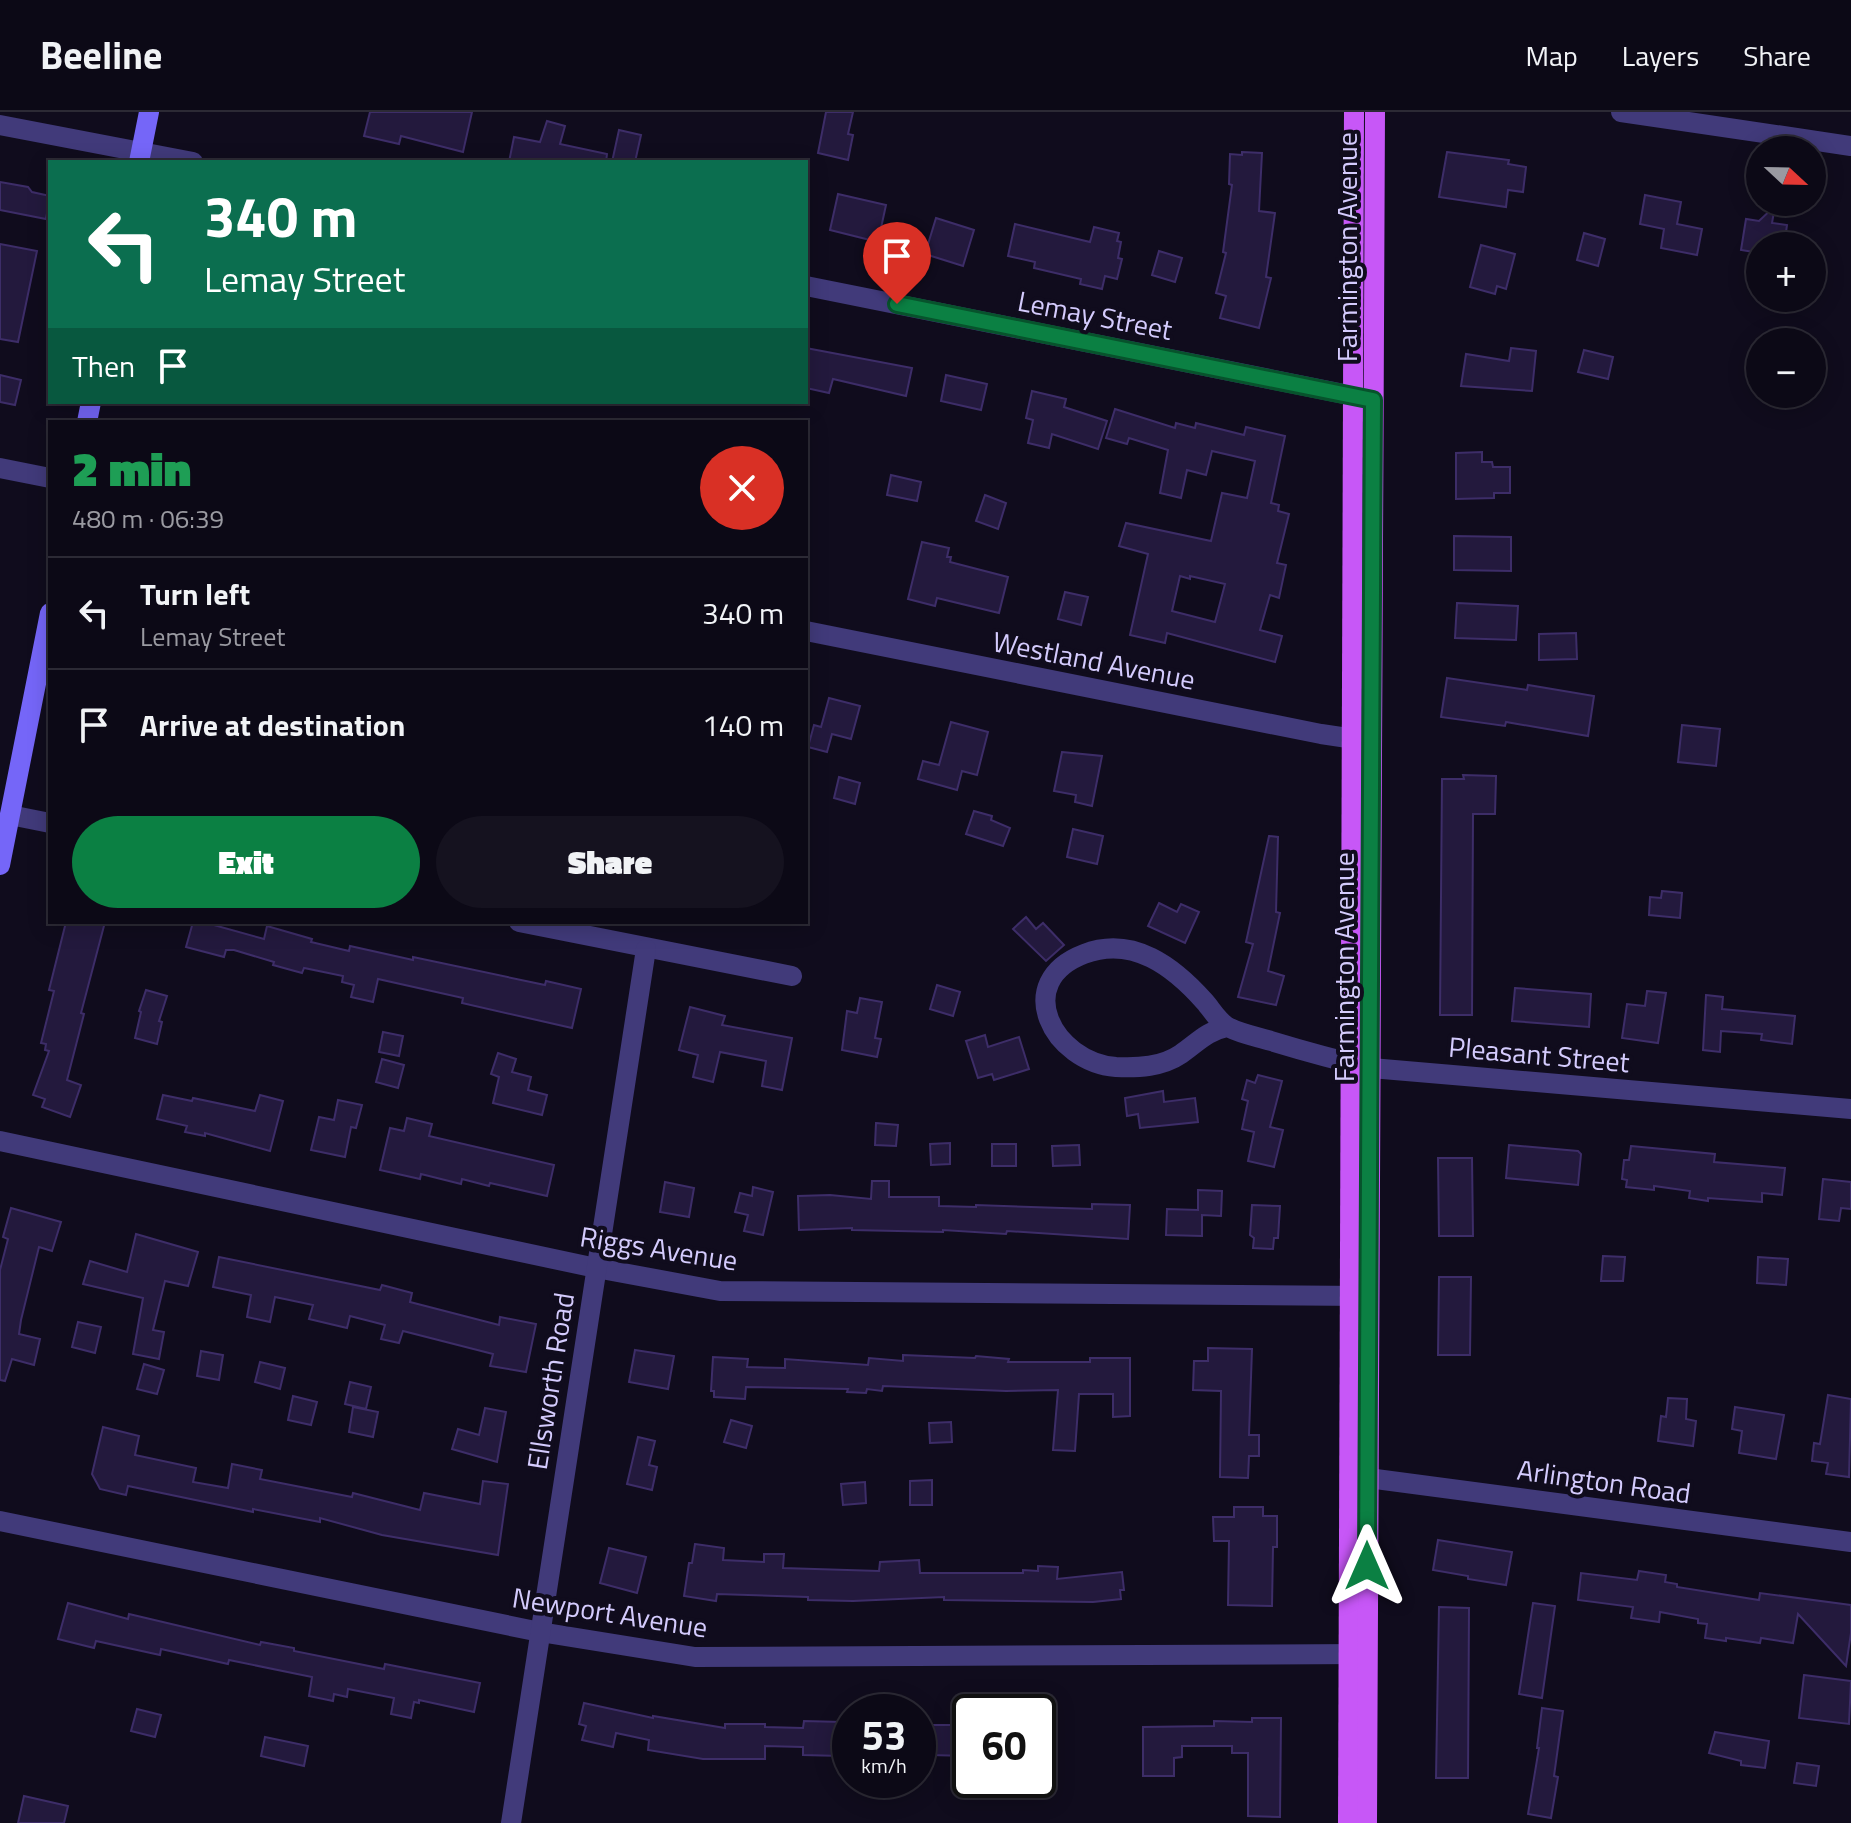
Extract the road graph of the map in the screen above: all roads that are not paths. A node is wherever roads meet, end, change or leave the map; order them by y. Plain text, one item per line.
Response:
1 (149, 112) edge
2 (1354, 112) edge
3 (1375, 112) edge
4 (1621, 112) edge
5 (0, 125) edge
6 (1851, 146) edge
7 (140, 157) edge
8 (172, 160) edge
9 (808, 286) edge
10 (1363, 398) junction
11 (0, 468) edge
12 (48, 478) edge
13 (48, 621) edge
14 (808, 631) edge
15 (1362, 740) junction
16 (7, 789) edge
17 (10, 815) junction
18 (48, 823) edge
19 (0, 865) edge
20 (528, 924) edge
21 (646, 949) junction
22 (792, 976) dead end
23 (1227, 1027) junction
24 (1361, 1066) junction
25 (1851, 1109) edge
26 (0, 1141) edge
27 (596, 1268) junction
28 (1359, 1296) junction
29 (1358, 1476) junction
30 (0, 1521) edge
31 (1851, 1542) edge
32 (540, 1632) junction
33 (1357, 1654) junction
34 (511, 1823) edge
35 (1348, 1823) edge
36 (1367, 1823) edge

1 - 7 main road
2 - 10 main road, Farmington Avenue
3 - 10 main road, Farmington Avenue
4 - 6 street
5 - 7 street
7 - 8 street
9 - 10 street, Lemay Street
10 - 15 main road, Farmington Avenue
11 - 12 street
13 - 16 main road
14 - 15 street, Westland Avenue
15 - 24 main road, Farmington Avenue
16 - 17 main road
17 - 18 street
17 - 19 main road
20 - 21 street
21 - 22 street
21 - 27 street, Ellsworth Road
23 - 23 street
23 - 24 street, Pleasant Street
24 - 25 street, Pleasant Street
24 - 28 main road, Farmington Avenue
26 - 27 street, Riggs Avenue
27 - 28 street, Riggs Avenue
27 - 32 street, Ellsworth Road
28 - 29 main road, Farmington Avenue
29 - 31 street, Arlington Road
29 - 33 main road, Farmington Avenue
30 - 32 street, Newport Avenue
32 - 33 street, Newport Avenue
32 - 34 street, Ellsworth Road
33 - 35 main road, Farmington Avenue
33 - 36 main road, Farmington Avenue

